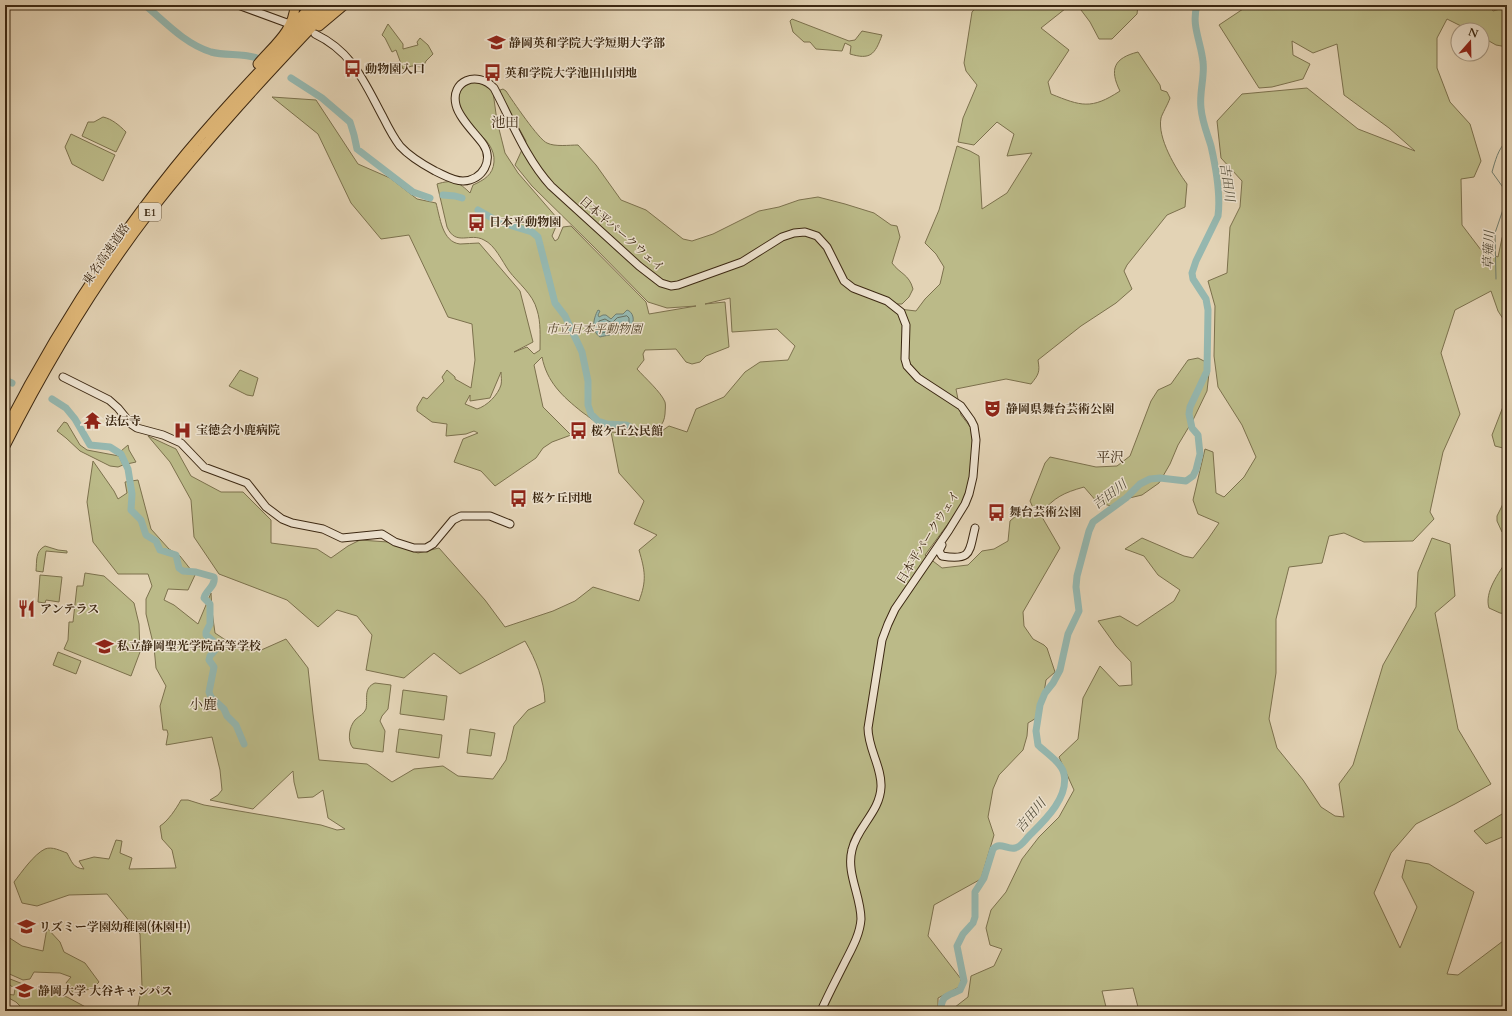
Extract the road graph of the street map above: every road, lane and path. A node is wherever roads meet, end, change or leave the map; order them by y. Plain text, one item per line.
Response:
1 (238, 5) edge
2 (295, 5) edge
3 (312, 5) edge
4 (322, 5) edge
5 (333, 5) edge
6 (344, 5) edge
7 (287, 23) dead end
8 (315, 34) dead end
9 (278, 41) junction
10 (299, 41) junction
11 (196, 142) junction
12 (63, 377) dead end
13 (5, 430) edge
14 (5, 446) edge
15 (510, 524) dead end
16 (975, 528) dead end
17 (949, 530) junction
18 (932, 554) junction
19 (942, 556) junction
20 (821, 1011) edge

1 - 7 street
2 - 9 highway
3 - 9 highway
4 - 11 highway, 東名高速道路 / E1
5 - 10 highway, 東名高速道路 / E1
6 - 10 highway
8 - 17 street, 日本平パークウェイ
9 - 11 highway
10 - 14 highway, 東名高速道路 / E1
11 - 13 highway, 東名高速道路 / E1
12 - 15 street
16 - 19 street
17 - 18 street, 日本平パークウェイ
17 - 19 street
18 - 19 street
18 - 20 street, 日本平パークウェイ

